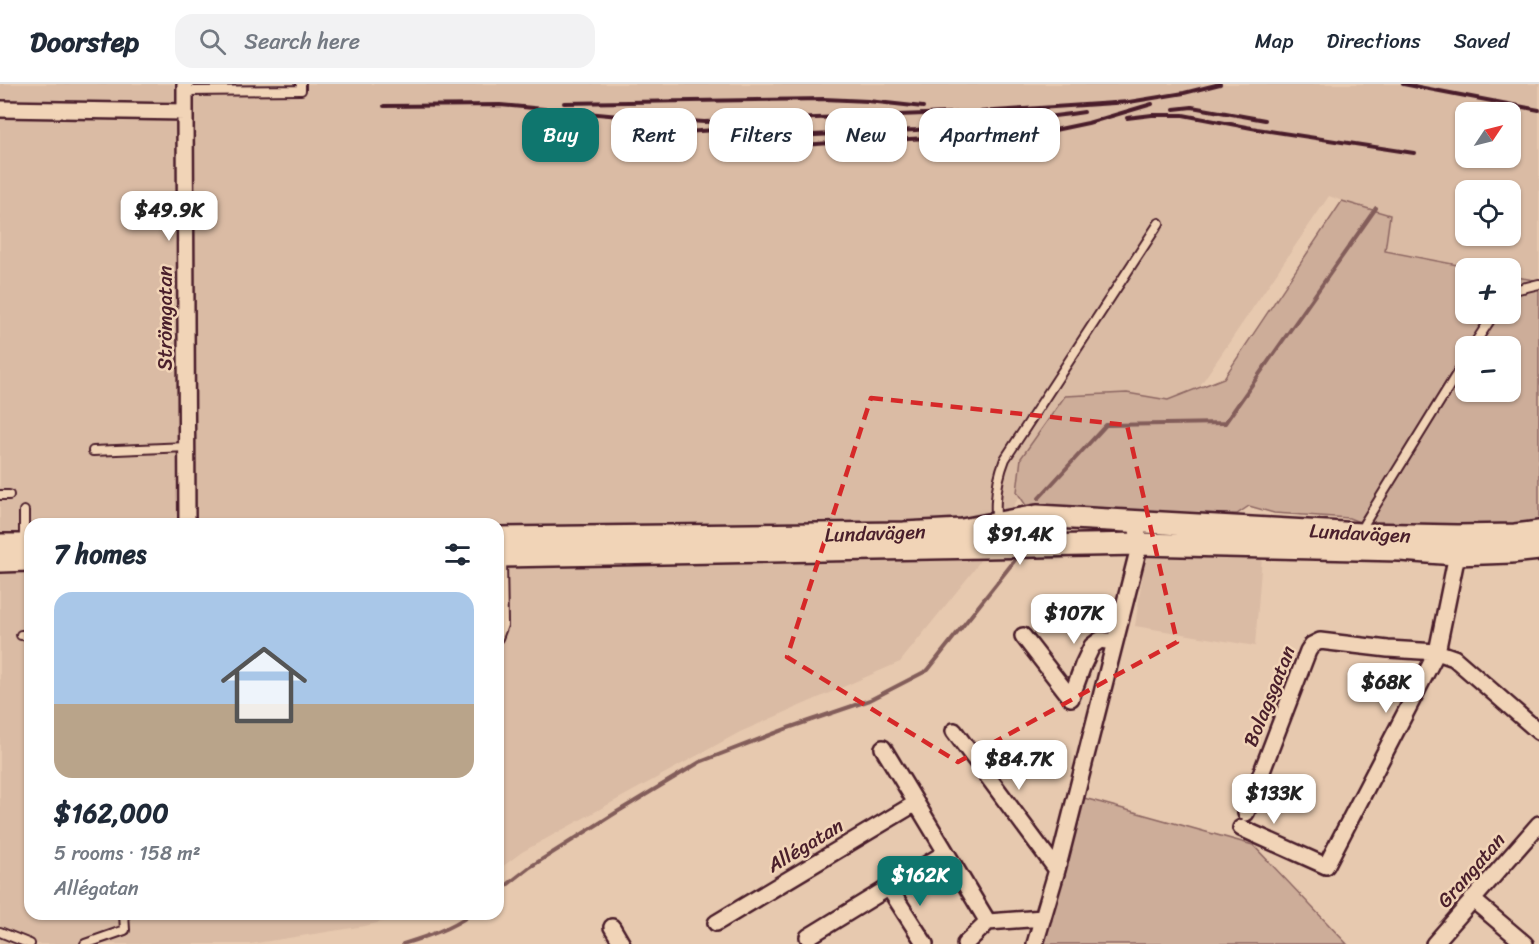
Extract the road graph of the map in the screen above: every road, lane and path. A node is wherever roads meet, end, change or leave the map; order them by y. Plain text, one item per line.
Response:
1 (301, 84) edge
2 (185, 87) edge
3 (0, 109) edge
4 (185, 112) junction
5 (1159, 223) dead end
6 (1539, 284) edge
7 (1521, 288) edge
8 (1455, 377) edge
9 (187, 447) junction
10 (93, 451) dead end
11 (0, 495) edge
12 (9, 495) dead end
13 (24, 511) dead end
14 (25, 518) edge
15 (187, 518) edge
16 (1136, 521) junction
17 (996, 524) junction
18 (1539, 532) edge
19 (1361, 534) junction
20 (1139, 544) junction
21 (0, 545) edge
22 (1457, 545) junction
23 (504, 547) edge
24 (504, 547) edge
25 (999, 547) junction
26 (24, 549) edge
27 (1539, 549) edge
28 (24, 552) edge
29 (0, 561) edge
30 (1023, 636) dead end
31 (1114, 642) junction
32 (1437, 652) junction
33 (954, 731) dead end
34 (1539, 732) edge
35 (883, 748) dead end
36 (916, 804) junction
37 (1539, 824) edge
38 (945, 853) junction
39 (1057, 870) junction
40 (889, 888) junction
41 (1472, 899) junction
42 (1044, 918) junction
43 (124, 920) edge
44 (717, 922) dead end
45 (988, 922) junction
46 (612, 927) dead end
47 (0, 932) edge
48 (808, 937) dead end
49 (30, 944) edge
50 (85, 944) edge
51 (622, 944) edge
52 (924, 944) edge
53 (965, 944) edge
54 (1035, 944) edge
55 (1434, 944) edge
56 (1525, 944) edge

1 - 2 lane
2 - 4 street, Strömgatan
3 - 4 street
4 - 9 street, Strömgatan
5 - 17 lane
6 - 7 lane
8 - 19 lane
9 - 10 lane
9 - 15 street, Strömgatan
11 - 12 lane
13 - 14 lane
16 - 17 main road, Lundavägen
16 - 19 main road, Lundavägen
16 - 20 street
17 - 23 main road, Lundavägen
17 - 25 lane
18 - 22 main road, Lundavägen
19 - 22 main road, Lundavägen
20 - 22 main road, Lundavägen
20 - 25 main road, Lundavägen
20 - 31 street
21 - 26 main road
22 - 27 main road, Lundavägen
22 - 32 street
24 - 25 main road, Lundavägen
28 - 29 main road
30 - 31 street
31 - 39 street
32 - 32 street, Bolagsgatan
32 - 34 street
33 - 39 street
35 - 36 street
36 - 38 street
36 - 44 street, Allégatan
37 - 41 street, Grangatan
38 - 40 street
38 - 45 street
39 - 42 street
40 - 48 street
40 - 52 street
41 - 55 street, Grangatan
41 - 56 street
42 - 45 street
42 - 54 street
43 - 50 lane
45 - 53 street
46 - 51 street
47 - 49 lane

